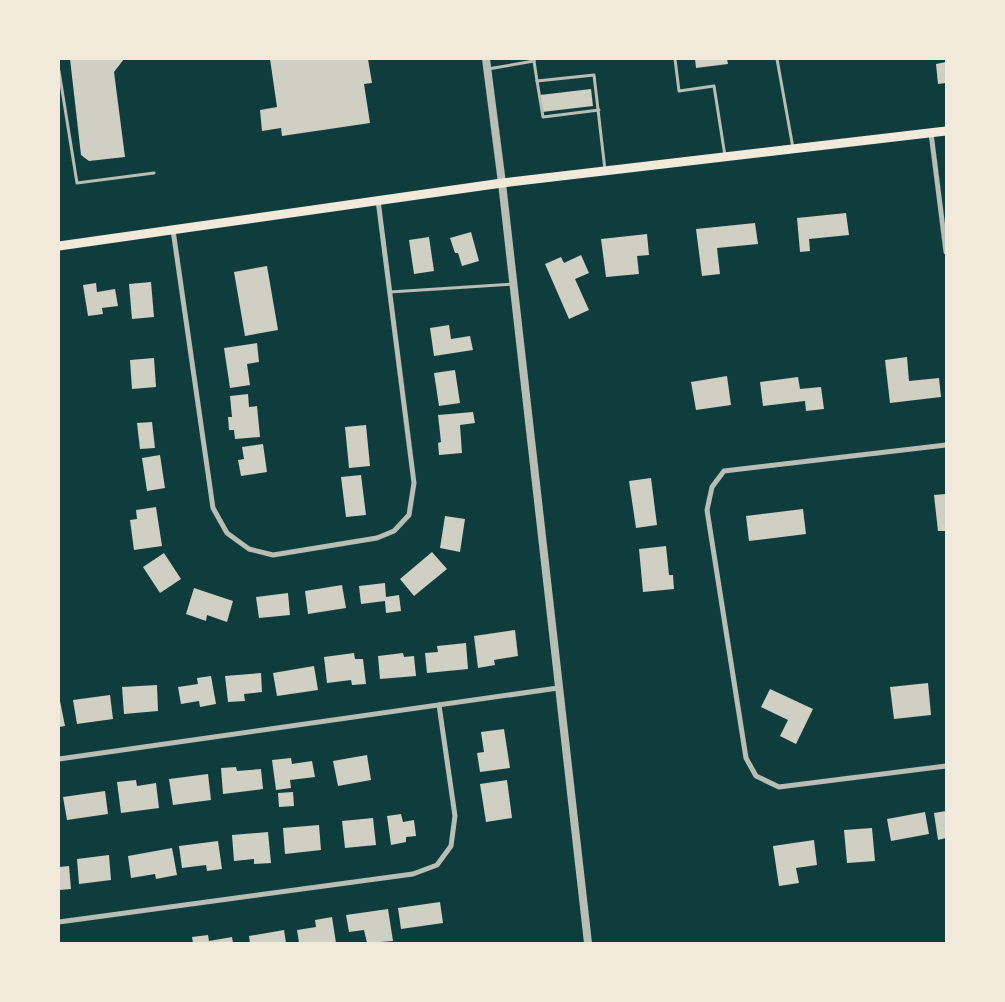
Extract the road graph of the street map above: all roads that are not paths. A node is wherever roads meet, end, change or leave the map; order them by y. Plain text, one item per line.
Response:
1 (486, 59) edge
2 (675, 59) edge
3 (776, 59) edge
4 (534, 60) edge
5 (487, 69) junction
6 (59, 71) edge
7 (537, 81) junction
8 (599, 110) junction
9 (946, 131) edge
10 (931, 133) junction
11 (793, 149) junction
12 (725, 157) junction
13 (605, 171) junction
14 (154, 173) dead end
15 (502, 183) junction
16 (378, 200) junction
17 (173, 230) junction
18 (59, 246) edge
19 (946, 252) edge
20 (513, 284) junction
21 (390, 292) junction
22 (946, 445) edge
23 (558, 688) junction
24 (439, 705) junction
25 (59, 759) edge
26 (946, 766) edge
27 (59, 922) edge
28 (588, 943) edge

1 - 5 street
2 - 12 lane
3 - 11 lane
4 - 5 lane
4 - 7 lane
5 - 15 street
6 - 14 lane
7 - 8 lane
7 - 8 lane
8 - 13 lane
9 - 10 main road
10 - 11 main road
10 - 19 street
11 - 12 main road
12 - 13 main road
13 - 15 main road
15 - 16 main road
15 - 20 street
16 - 17 main road
16 - 21 street
17 - 18 main road
17 - 21 street
20 - 21 lane
20 - 23 street
22 - 26 street
23 - 24 street
23 - 28 street
24 - 25 street
24 - 27 street

